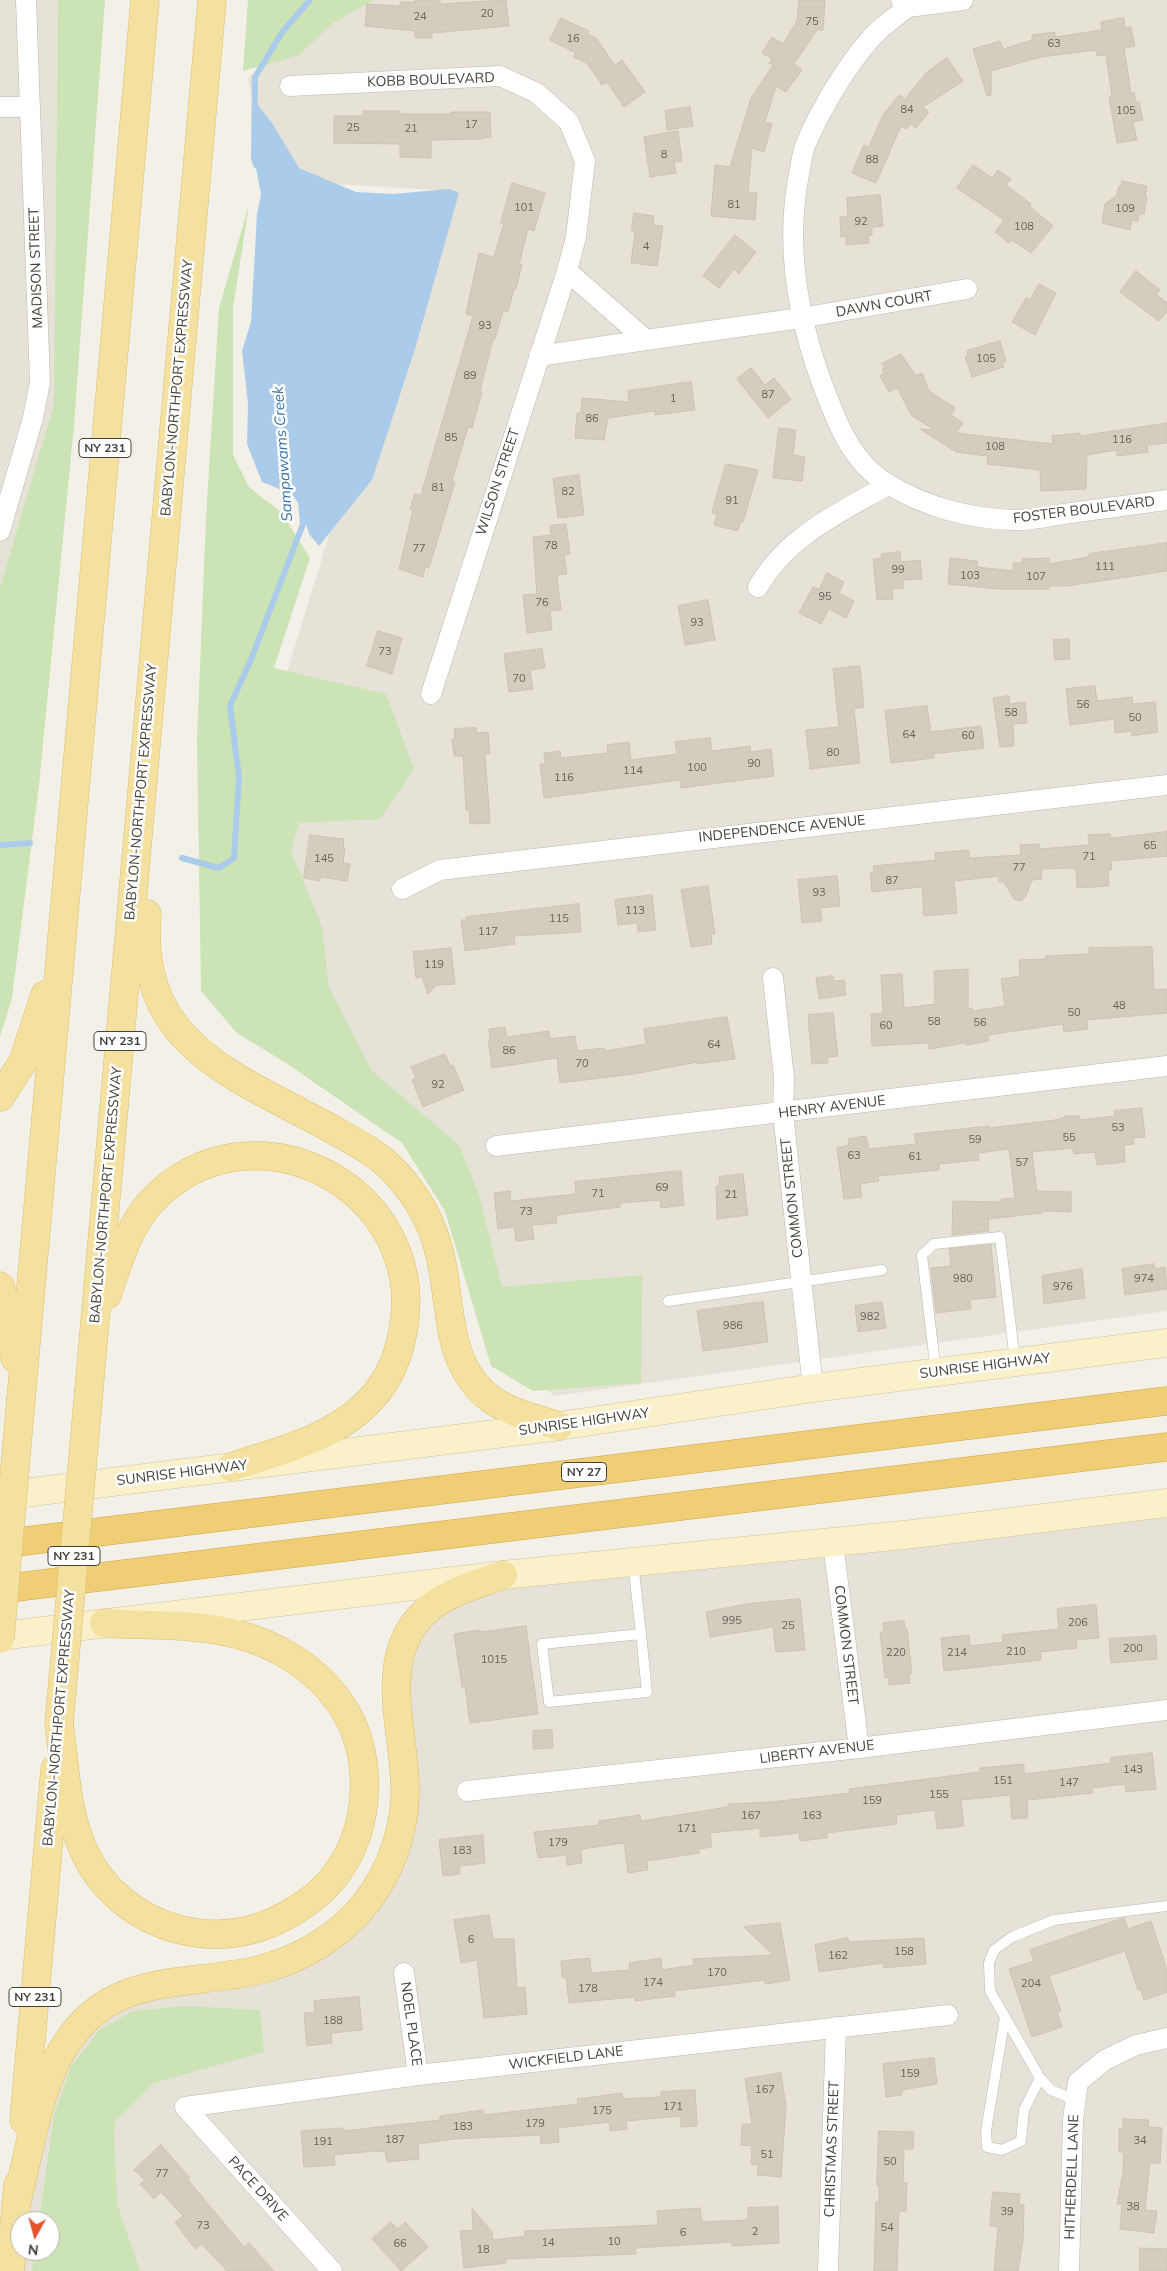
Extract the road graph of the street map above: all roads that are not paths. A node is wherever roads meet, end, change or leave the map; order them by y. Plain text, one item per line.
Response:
1 (26, 0) edge
2 (145, 0) edge
3 (212, 0) edge
4 (963, 0) edge
5 (904, 4) edge
6 (290, 86) dead end
7 (0, 106) edge
8 (30, 107) junction
9 (567, 271) junction
10 (967, 290) dead end
11 (802, 318) junction
12 (646, 340) junction
13 (539, 356) junction
14 (888, 485) junction
15 (1167, 500) edge
16 (0, 531) edge
17 (758, 587) dead end
18 (431, 694) dead end
19 (145, 750) junction
20 (1167, 785) edge
21 (402, 889) dead end
22 (62, 941) junction
23 (773, 978) dead end
24 (1167, 1066) edge
25 (0, 1097) edge
26 (783, 1113) junction
27 (496, 1146) dead end
28 (882, 1270) dead end
29 (802, 1282) junction
30 (0, 1286) edge
31 (668, 1301) dead end
32 (94, 1332) junction
33 (1167, 1343) edge
34 (1015, 1362) junction
35 (936, 1372) junction
36 (813, 1388) junction
37 (21, 1399) junction
38 (1167, 1401) edge
39 (559, 1426) junction
40 (1167, 1447) edge
41 (231, 1467) junction
42 (0, 1496) edge
43 (1167, 1503) edge
44 (833, 1542) junction
45 (0, 1544) edge
46 (633, 1561) junction
47 (503, 1575) junction
48 (0, 1590) edge
49 (104, 1623) junction
50 (640, 1634) junction
51 (0, 1638) edge
52 (1167, 1710) edge
53 (59, 1724) junction
54 (859, 1748) junction
55 (467, 1791) dead end
56 (1167, 1906) edge
57 (404, 1973) dead end
58 (948, 2016) dead end
59 (1005, 2017) junction
60 (836, 2027) junction
61 (1167, 2038) edge
62 (418, 2075) junction
63 (1040, 2078) junction
64 (1077, 2091) junction
65 (185, 2107) joint
66 (16, 2204) junction
67 (10, 2271) edge
68 (332, 2271) edge
69 (828, 2271) edge
70 (1069, 2271) edge

1 - 8 street, MADISON STREET
2 - 22 main road, NY 231
3 - 19 main road, BABYLON-NORTHPORT EXPRESSWAY / NY 231
4 - 5 street, FOSTER BOULEVARD
5 - 11 street, FOSTER BOULEVARD
6 - 9 street, KOBB BOULEVARD
7 - 8 street
8 - 16 street, MADISON STREET
9 - 12 street
9 - 13 street, WILSON STREET
10 - 11 street, DAWN COURT
11 - 12 street
11 - 14 street, FOSTER BOULEVARD
12 - 13 street
13 - 18 street, WILSON STREET
14 - 15 street, FOSTER BOULEVARD
14 - 17 street
19 - 32 main road, BABYLON-NORTHPORT EXPRESSWAY / NY 231
19 - 39 main road
20 - 21 street, INDEPENDENCE AVENUE
22 - 25 main road
22 - 37 main road, NY 231
23 - 26 street, COMMON STREET
24 - 26 street, HENRY AVENUE
26 - 27 street, HENRY AVENUE
26 - 29 street, COMMON STREET
28 - 29 lane
29 - 31 lane
29 - 36 street, COMMON STREET
30 - 37 main road
32 - 41 main road
32 - 53 main road, BABYLON-NORTHPORT EXPRESSWAY / NY 231, bridge
33 - 34 main road, SUNRISE HIGHWAY
34 - 35 main road, SUNRISE HIGHWAY
34 - 35 lane
35 - 36 main road, SUNRISE HIGHWAY
36 - 39 main road, SUNRISE HIGHWAY
37 - 51 main road, NY 231, bridge
38 - 45 highway, NY 27
39 - 41 main road, SUNRISE HIGHWAY
40 - 48 highway
41 - 42 main road, SUNRISE HIGHWAY
43 - 44 main road
44 - 46 main road
44 - 54 street, COMMON STREET
46 - 47 main road
46 - 50 lane
47 - 49 main road
47 - 66 main road
49 - 51 main road
49 - 53 main road
50 - 50 lane
52 - 54 street, LIBERTY AVENUE
53 - 66 main road, BABYLON-NORTHPORT EXPRESSWAY / NY 231
54 - 55 street, LIBERTY AVENUE
56 - 59 lane
57 - 62 street, NOEL PLACE
58 - 60 street, WICKFIELD LANE
59 - 63 lane
59 - 63 lane
60 - 62 street, WICKFIELD LANE
60 - 69 street, CHRISTMAS STREET
61 - 64 street
62 - 65 street, WICKFIELD LANE
63 - 64 lane
64 - 70 street, HITHERDELL LANE
65 - 68 street, PACE DRIVE
66 - 67 main road, BABYLON-NORTHPORT EXPRESSWAY / NY 231

